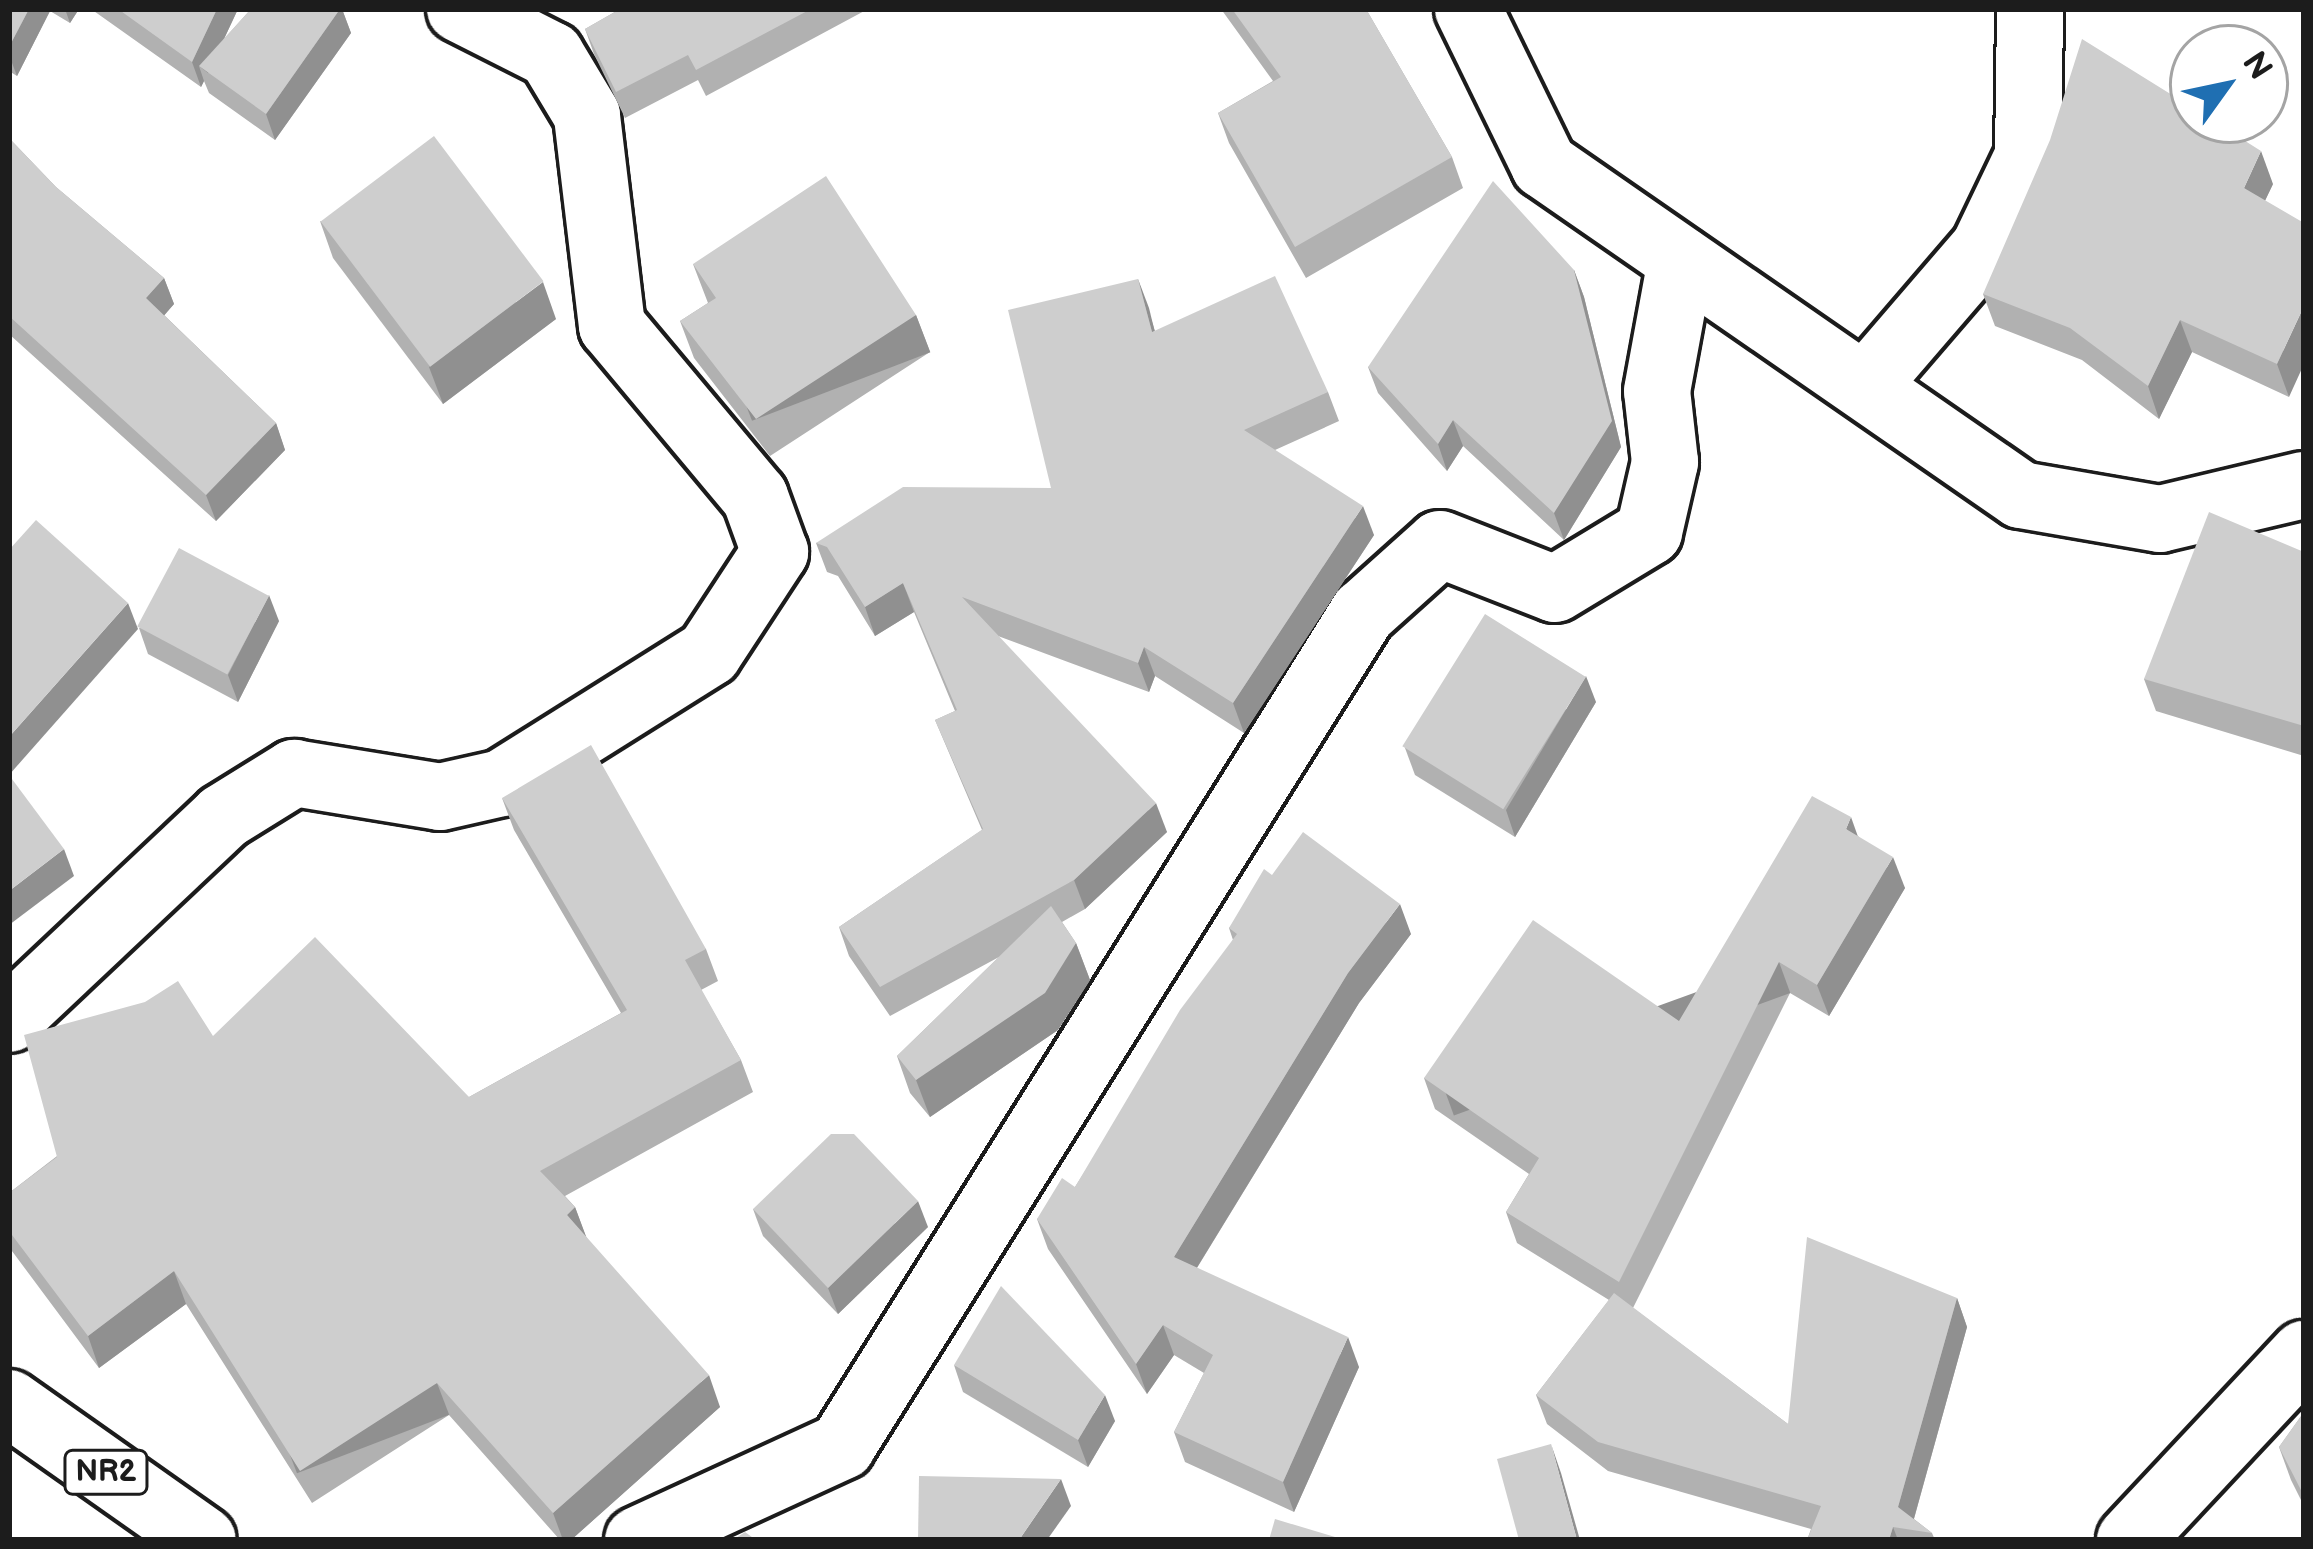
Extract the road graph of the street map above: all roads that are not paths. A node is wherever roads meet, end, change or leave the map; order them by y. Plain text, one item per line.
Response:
1 (460, 9) edge
2 (1468, 9) edge
3 (2030, 9) edge
4 (1681, 260) junction
5 (1868, 384) junction
6 (2304, 485) edge
7 (9, 1019) edge
8 (2304, 1354) edge
9 (9, 1403) edge
10 (203, 1540) edge
11 (638, 1540) edge
12 (2130, 1540) edge

1 - 7 main road
2 - 4 main road
3 - 5 main road
4 - 5 main road
4 - 11 main road
5 - 6 main road
8 - 12 main road
9 - 10 main road, NR2

